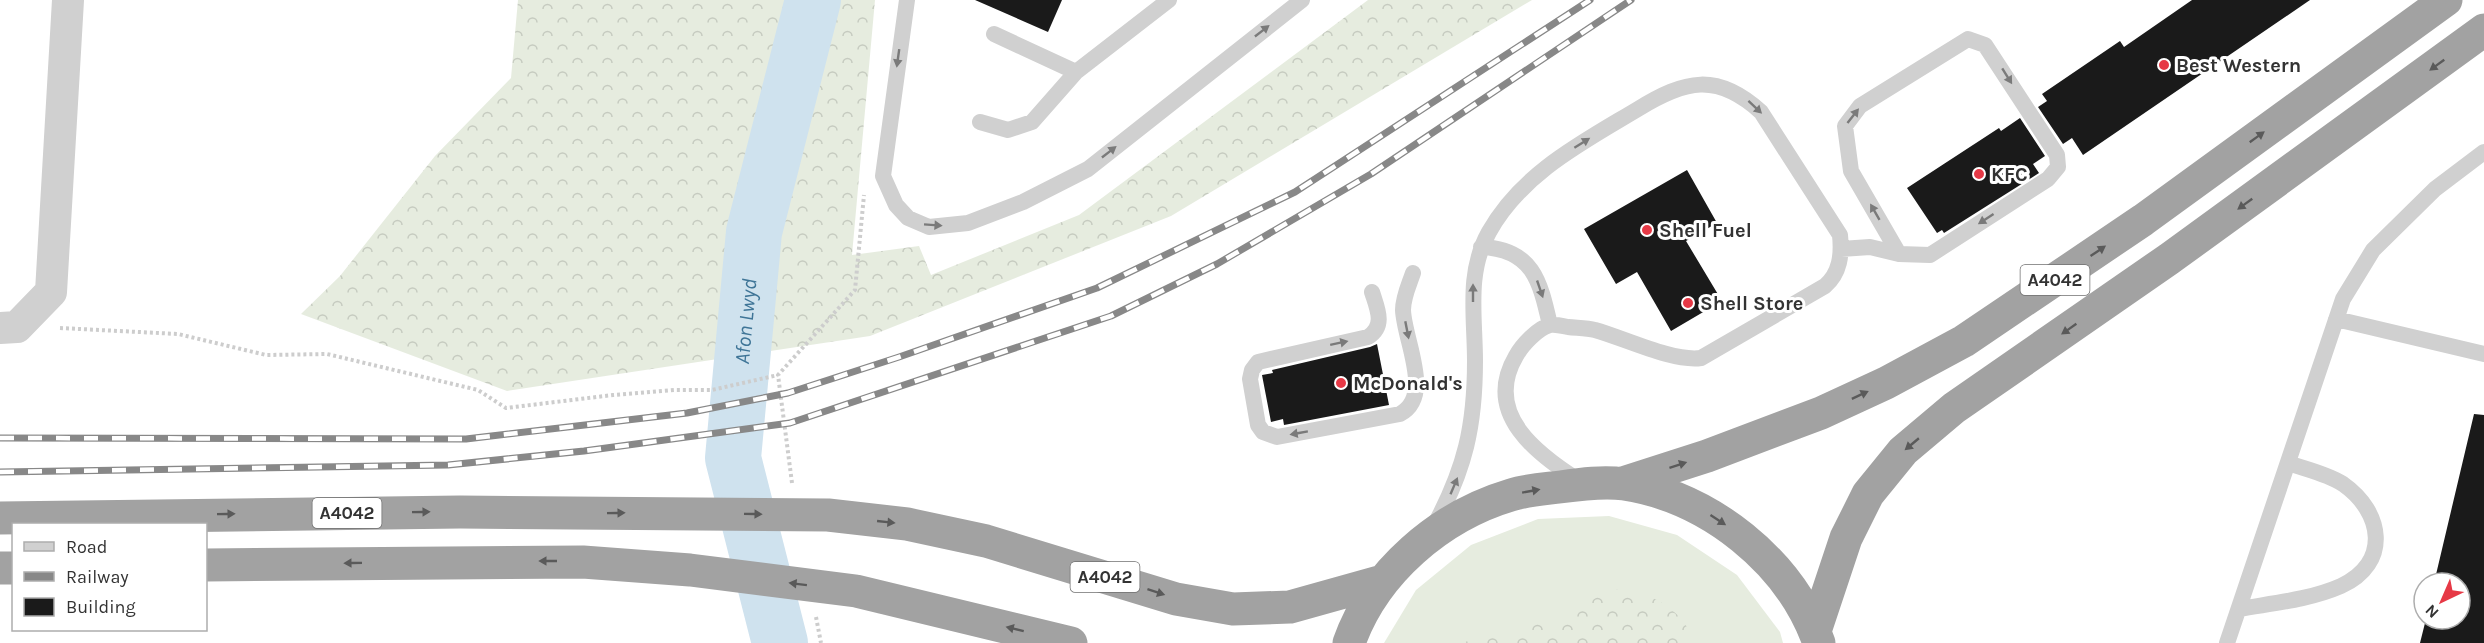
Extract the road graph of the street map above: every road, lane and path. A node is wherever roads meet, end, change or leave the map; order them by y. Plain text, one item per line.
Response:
1 (68, 0) edge
2 (907, 0) edge
3 (1169, 0) edge
4 (1302, 0) edge
5 (2446, 0) edge
6 (2484, 30) edge
7 (994, 34) dead end
8 (1076, 72) junction
9 (980, 122) dead end
10 (2484, 153) edge
11 (865, 185) dead end
12 (1481, 247) junction
13 (1841, 249) junction
14 (1899, 254) junction
15 (1413, 273) dead end
16 (1372, 292) dead end
17 (2336, 318) junction
18 (1550, 325) junction
19 (9, 327) edge
20 (2484, 354) edge
21 (776, 375) junction
22 (2288, 463) junction
23 (1623, 483) junction
24 (1583, 484) junction
25 (794, 492) dead end
26 (0, 518) edge
27 (1428, 538) junction
28 (207, 565) edge
29 (1383, 581) junction
30 (814, 608) dead end
31 (2238, 609) junction
32 (1817, 637) edge
33 (821, 643) edge
34 (1071, 643) edge
35 (1350, 643) edge
36 (2227, 643) edge

1 - 19 street
2 -> 4 lane
3 - 8 lane
23 -> 5 highway, A4042
6 -> 32 highway, A4042
7 - 8 lane
8 - 9 lane
10 - 17 lane
11 - 21 path
12 -> 13 lane
12 -> 18 lane
27 -> 12 lane
13 - 14 lane
13 - 18 lane
14 -> 14 lane
15 -> 16 lane
17 - 20 lane
17 - 22 lane
18 - 24 lane
19 - 21 path
21 - 25 path
22 - 31 lane
22 - 31 lane
23 - 24 highway
23 -> 32 highway
27 -> 24 highway
26 -> 29 highway, A4042
27 - 29 highway
34 -> 28 highway
29 - 35 highway
30 - 33 path
31 - 36 lane

